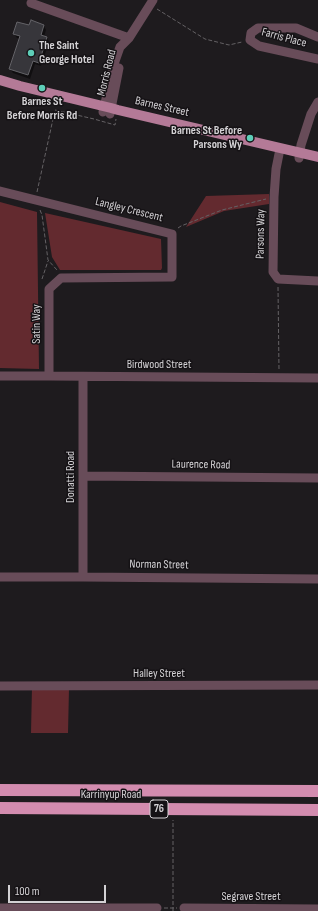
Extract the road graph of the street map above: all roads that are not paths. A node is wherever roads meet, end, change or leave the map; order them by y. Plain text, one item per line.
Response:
1 (151, 2) edge
2 (31, 3) dead end
3 (318, 37) edge
4 (129, 38) junction
5 (318, 59) edge
6 (0, 80) edge
7 (0, 86) edge
8 (318, 102) edge
9 (107, 110) junction
10 (279, 151) junction
11 (299, 155) junction
12 (318, 157) edge
13 (318, 162) edge
14 (0, 191) edge
15 (61, 278) joint
16 (318, 280) edge
17 (0, 376) edge
18 (49, 376) junction
19 (83, 377) junction
20 (318, 378) edge
21 (83, 476) junction
22 (318, 478) edge
23 (0, 577) edge
24 (83, 577) junction
25 (318, 579) edge
26 (318, 685) edge
27 (0, 686) edge
28 (0, 790) edge
29 (318, 791) edge
30 (0, 808) edge
31 (318, 810) edge
32 (0, 908) edge
33 (157, 908) road end
34 (184, 908) road end
35 (318, 909) edge

1 - 4 street, Morris Road
2 - 4 street
3 - 5 street, Farris Place
4 - 9 street, Morris Road
6 - 9 main road, Barnes Street
7 - 9 main road, Barnes Street
8 - 11 street
9 - 10 main road, Barnes Street
10 - 11 main road, Barnes Street
10 - 16 street, Parsons Way
11 - 12 main road, Barnes Street
11 - 13 main road, Barnes Street
14 - 15 street, Langley Crescent
15 - 18 street, Satin Way
17 - 18 street, Birdwood Street
18 - 19 street, Birdwood Street
19 - 20 street, Birdwood Street
19 - 21 street, Donatti Road
21 - 22 street, Laurence Road
21 - 24 street, Donatti Road
23 - 24 street, Norman Street
24 - 25 street, Norman Street
26 - 27 street, Halley Street
28 - 29 highway, Karrinyup Road / 76
30 - 31 highway, Karrinyup Road / 76
32 - 33 street
34 - 35 street, Segrave Street

